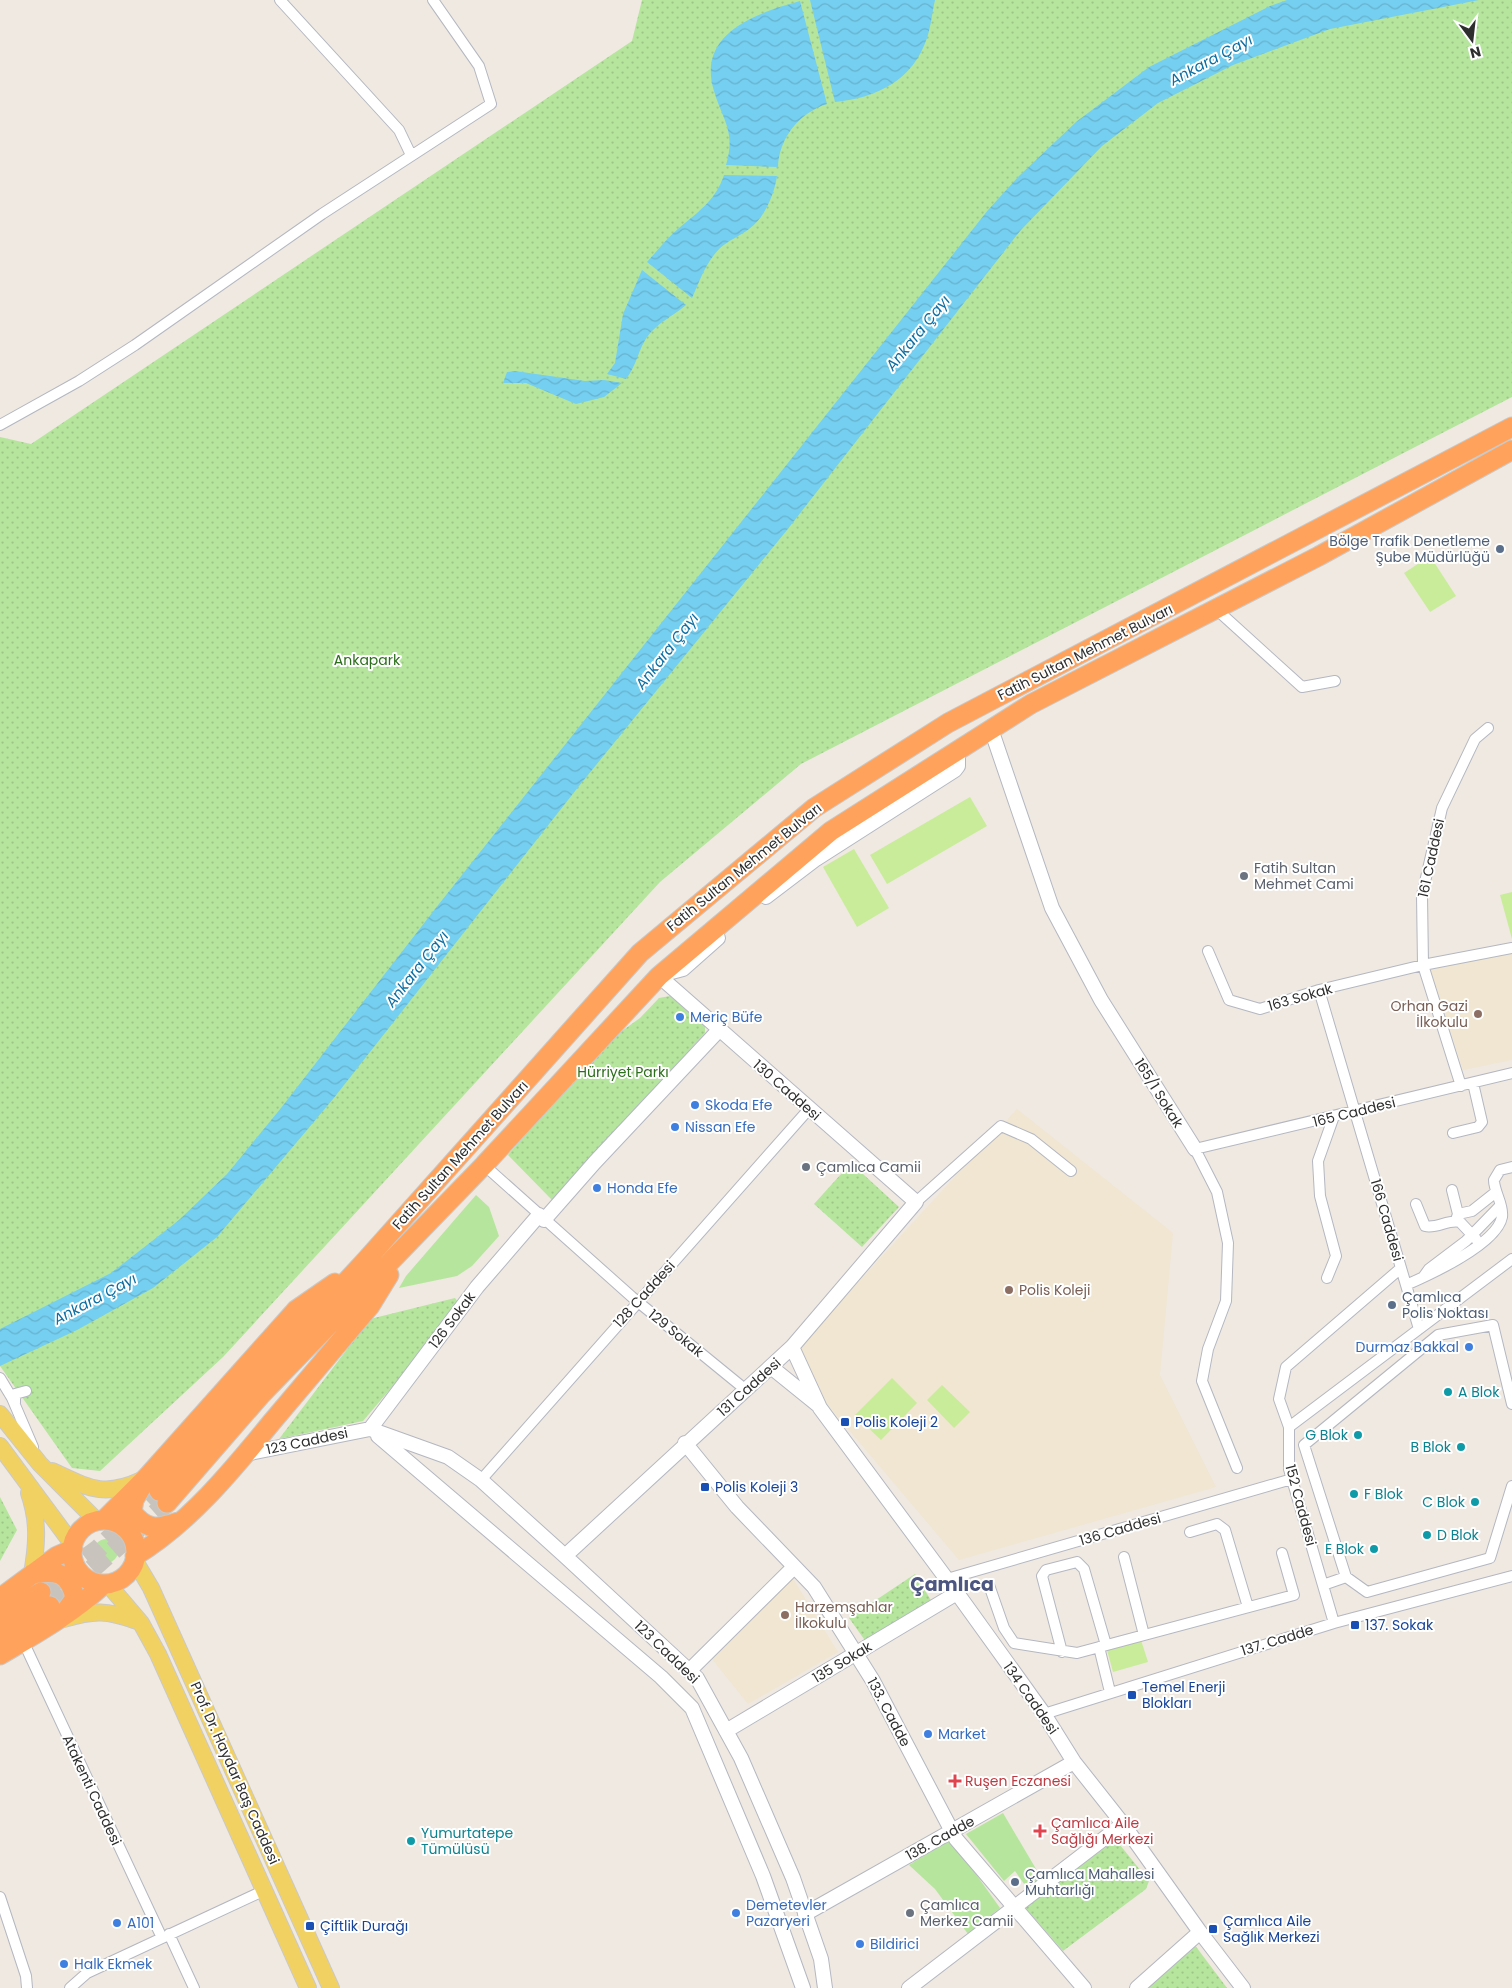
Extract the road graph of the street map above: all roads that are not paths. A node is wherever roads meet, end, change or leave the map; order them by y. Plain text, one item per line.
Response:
1 (280, 0) edge
2 (433, 0) edge
3 (411, 155) junction
4 (0, 424) edge
5 (1512, 427) edge
6 (1512, 450) edge
7 (1216, 609) junction
8 (1335, 681) dead end
9 (1488, 728) dead end
10 (991, 730) junction
11 (1512, 948) edge
12 (1208, 951) dead end
13 (1423, 965) junction
14 (659, 976) junction
15 (1319, 990) junction
16 (719, 1030) junction
17 (1512, 1073) edge
18 (1473, 1083) junction
19 (1461, 1086) junction
20 (809, 1109) junction
21 (1355, 1111) junction
22 (1334, 1116) junction
23 (1453, 1133) dead end
24 (1195, 1149) junction
25 (484, 1165) junction
26 (1512, 1167) edge
27 (1071, 1171) dead end
28 (1452, 1190) dead end
29 (1496, 1192) junction
30 (916, 1202) junction
31 (1416, 1204) dead end
32 (1500, 1206) junction
33 (1457, 1217) junction
34 (541, 1218) junction
35 (1472, 1235) junction
36 (1479, 1244) junction
37 (407, 1245) junction
38 (1512, 1259) edge
39 (1401, 1268) junction
40 (1423, 1277) junction
41 (1328, 1278) dead end
42 (1406, 1285) junction
43 (637, 1301) junction
44 (1419, 1329) junction
45 (792, 1347) junction
46 (771, 1367) junction
47 (0, 1378) edge
48 (26, 1390) dead end
49 (746, 1390) junction
50 (1512, 1404) edge
51 (16, 1406) junction
52 (820, 1408) junction
53 (0, 1414) edge
54 (1289, 1428) junction
55 (370, 1429) junction
56 (685, 1444) junction
57 (0, 1446) edge
58 (245, 1454) junction
59 (40, 1465) junction
60 (1237, 1468) dead end
61 (24, 1480) junction
62 (481, 1480) junction
63 (1292, 1480) junction
64 (1512, 1486) edge
65 (157, 1491) junction
66 (101, 1521) junction
67 (182, 1521) junction
68 (1190, 1532) dead end
69 (73, 1547) junction
70 (1282, 1553) dead end
71 (564, 1556) junction
72 (1124, 1558) dead end
73 (135, 1559) junction
74 (794, 1567) junction
75 (32, 1574) junction
76 (1346, 1576) junction
77 (1512, 1576) edge
78 (947, 1580) junction
79 (106, 1583) junction
80 (989, 1585) dead end
81 (1323, 1585) junction
82 (957, 1593) junction
83 (0, 1598) edge
84 (50, 1606) junction
85 (1248, 1607) junction
86 (0, 1619) edge
87 (141, 1623) junction
88 (1334, 1623) junction
89 (1144, 1635) junction
90 (0, 1637) edge
91 (23, 1642) junction
92 (1102, 1646) junction
93 (1062, 1652) junction
94 (857, 1654) junction
95 (0, 1655) edge
96 (689, 1671) junction
97 (1110, 1692) junction
98 (1044, 1714) junction
99 (726, 1731) junction
100 (1074, 1762) junction
101 (1123, 1824) junction
102 (952, 1832) junction
103 (265, 1890) junction
104 (0, 1897) edge
105 (1013, 1906) junction
106 (805, 1914) junction
107 (1200, 1932) junction
108 (165, 1936) junction
109 (26, 1988) edge
110 (70, 1988) edge
111 (194, 1988) edge
112 (307, 1988) edge
113 (330, 1988) edge
114 (802, 1988) edge
115 (825, 1988) edge
116 (909, 1988) edge
117 (1084, 1988) edge
118 (1137, 1988) edge
119 (1243, 1988) edge

1 - 3 street
2 - 3 street
3 - 4 street
5 - 65 highway, Fatih Sultan Mehmet Bulvarı
6 - 7 highway, Fatih Sultan Mehmet Bulvarı
7 - 8 street
7 - 10 highway, Fatih Sultan Mehmet Bulvarı
9 - 13 street, 161 Caddesi
10 - 14 highway, Fatih Sultan Mehmet Bulvarı
10 - 24 street, 165/1 Sokak
11 - 13 street, 163 Sokak
12 - 15 street, 163 Sokak
13 - 15 street, 163 Sokak
13 - 19 street, 161 Caddesi
14 - 16 street, 130 Caddesi
14 - 25 highway, Fatih Sultan Mehmet Bulvarı
15 - 21 street, 166 Caddesi
16 - 20 street, 130 Caddesi
16 - 34 street, 126 Sokak
17 - 18 street, 165 Caddesi
18 - 19 street, 165 Caddesi
18 - 23 street
19 - 21 street, 165 Caddesi
20 - 30 street, 130 Caddesi
20 - 43 street, 128 Caddesi
21 - 22 street, 165 Caddesi
21 - 39 street, 166 Caddesi
22 - 24 street, 165 Caddesi
22 - 41 street
24 - 60 street, 165/1 Sokak
25 - 34 street, 129 Sokak
25 - 37 highway, Fatih Sultan Mehmet Bulvarı
26 - 29 street
27 - 30 street
28 - 33 street
29 - 32 street
29 - 33 street
30 - 45 street, 131 Caddesi
31 - 33 street
32 - 35 street
32 - 36 street
33 - 35 street
34 - 43 street, 129 Sokak
34 - 55 street, 126 Sokak
35 - 36 street
35 - 40 street
36 - 40 street
37 - 58 highway
37 - 65 highway, Fatih Sultan Mehmet Bulvarı
38 - 44 street
39 - 42 street, 166 Caddesi
39 - 54 street, 152 Caddesi
40 - 42 street
42 - 44 street, 166 Caddesi
43 - 49 street, 129 Sokak
43 - 62 street, 128 Caddesi
44 - 54 street
45 - 46 street, 131 Caddesi
45 - 52 street, 134 Caddesi
46 - 49 street, 131 Caddesi
46 - 52 street, 134 Caddesi
47 - 51 street
48 - 51 street
49 - 56 street, 131 Caddesi
50 - 76 street
51 - 59 street
52 - 78 street, 134 Caddesi
53 - 59 main road
54 - 63 street, 152 Caddesi
55 - 58 street, 123 Caddesi
55 - 62 street, 123 Caddesi
55 - 114 street, 123 Caddesi
56 - 71 street, 131 Caddesi
56 - 74 street, 133. Cadde
57 - 61 main road
58 - 67 highway
59 - 65 main road
59 - 66 main road
61 - 69 main road
61 - 75 main road
62 - 71 street, 123 Caddesi
63 - 78 street, 136 Caddesi
63 - 81 street, 152 Caddesi
64 - 76 street
65 - 66 highway
65 - 67 highway
66 - 69 highway
66 - 73 highway
67 - 73 highway
68 - 85 street
69 - 75 highway
69 - 79 highway
70 - 85 street
71 - 96 street, 123 Caddesi
72 - 89 street
73 - 79 highway
73 - 113 main road, Prof. Dr. Haydar Baş Caddesi
74 - 94 street, 133. Cadde
74 - 96 street
75 - 83 highway
75 - 84 highway
76 - 81 street
77 - 88 street, 137. Cadde
78 - 82 street, 134 Caddesi
79 - 84 highway
79 - 87 main road, Prof. Dr. Haydar Baş Caddesi
80 - 93 street
81 - 88 street, 152 Caddesi
82 - 94 street, 135 Sokak
82 - 98 street, 134 Caddesi
84 - 86 highway
84 - 87 main road
84 - 90 highway
84 - 91 highway
85 - 89 street
87 - 103 main road, Prof. Dr. Haydar Baş Caddesi
88 - 97 street, 137. Cadde
89 - 92 street
91 - 95 highway
91 - 108 street, Atakenti Caddesi
92 - 93 street
92 - 93 street
92 - 97 street
94 - 99 street, 135 Sokak
94 - 102 street, 133. Cadde
96 - 99 street, 123 Caddesi
97 - 98 street, 137. Cadde
98 - 100 street, 134 Caddesi
99 - 106 street, 123 Caddesi
100 - 101 street, 134 Caddesi
100 - 102 street, 138. Cadde
101 - 105 street
101 - 107 street, 134 Caddesi
102 - 105 street, 133. Cadde
102 - 106 street, 138. Cadde
103 - 108 street
103 - 112 main road, Prof. Dr. Haydar Baş Caddesi
104 - 109 street
105 - 116 street
105 - 117 street, 133. Cadde
106 - 115 street, 123 Caddesi
107 - 118 street
107 - 119 street, 134 Caddesi
108 - 110 street
108 - 111 street, Atakenti Caddesi

